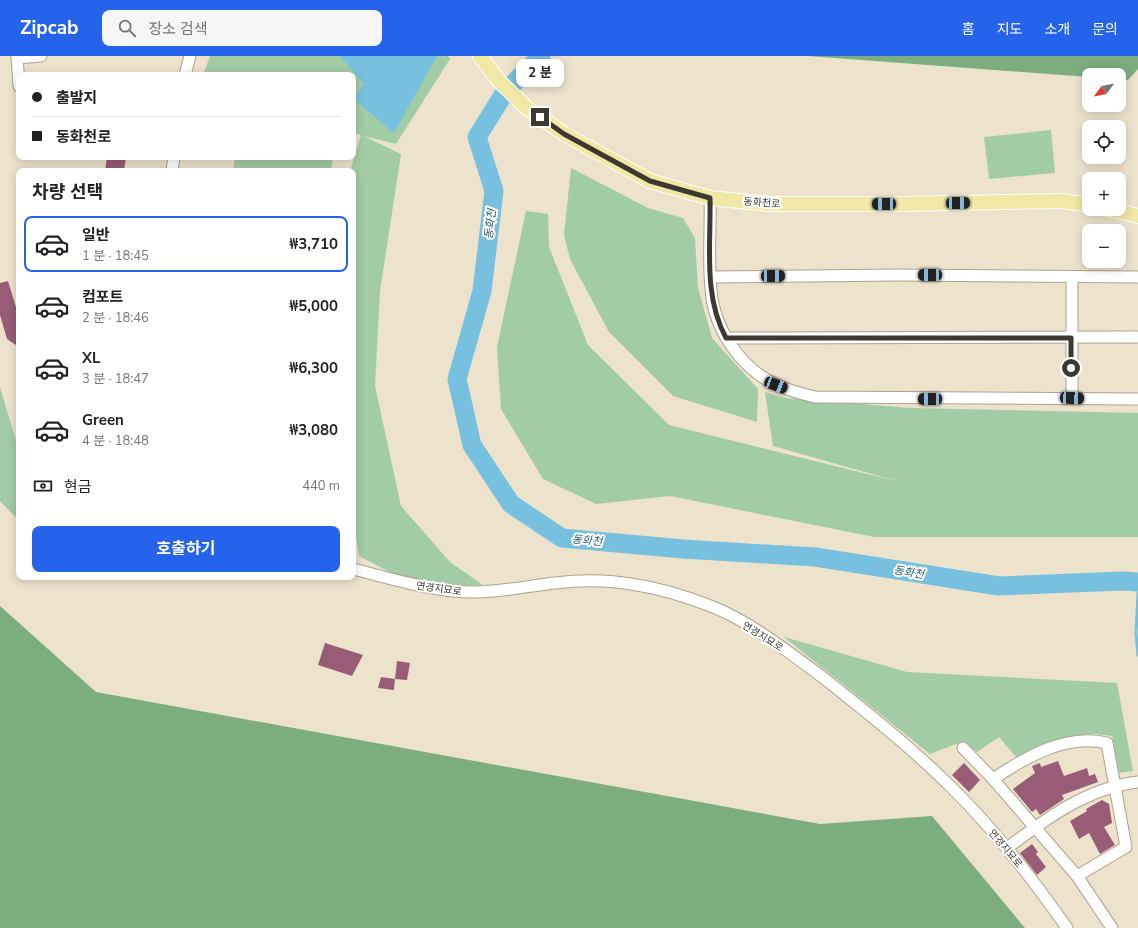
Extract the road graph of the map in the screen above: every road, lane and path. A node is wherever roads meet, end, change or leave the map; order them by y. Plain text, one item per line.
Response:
1 (41, 56) edge
2 (190, 56) edge
3 (480, 56) edge
4 (17, 57) edge
5 (18, 72) edge
6 (186, 72) edge
7 (710, 198) junction
8 (1082, 204) edge
9 (1126, 213) edge
10 (1138, 216) edge
11 (711, 277) junction
12 (1072, 277) junction
13 (1138, 277) edge
14 (1138, 337) edge
15 (726, 338) junction
16 (1071, 338) junction
17 (1072, 398) junction
18 (1138, 399) edge
19 (356, 570) edge
20 (963, 748) dead end
21 (993, 779) junction
22 (1138, 782) edge
23 (1120, 784) junction
24 (1035, 827) junction
25 (1007, 848) junction
26 (1077, 876) junction
27 (1067, 928) edge
28 (1112, 928) edge

1 - 4 street
2 - 6 street
3 - 7 main road, 동화천로
4 - 5 street
7 - 8 main road, 동화천로
7 - 11 street
9 - 10 main road
11 - 12 street
11 - 15 street
12 - 13 street
12 - 16 street
14 - 16 street
15 - 16 street
15 - 17 street
16 - 17 street
17 - 18 street
19 - 25 street, 연경지묘로
20 - 21 street
21 - 23 street
21 - 24 street
22 - 23 street
23 - 24 street
23 - 26 street
24 - 25 street
24 - 26 street
25 - 27 street, 연경지묘로
26 - 28 street

